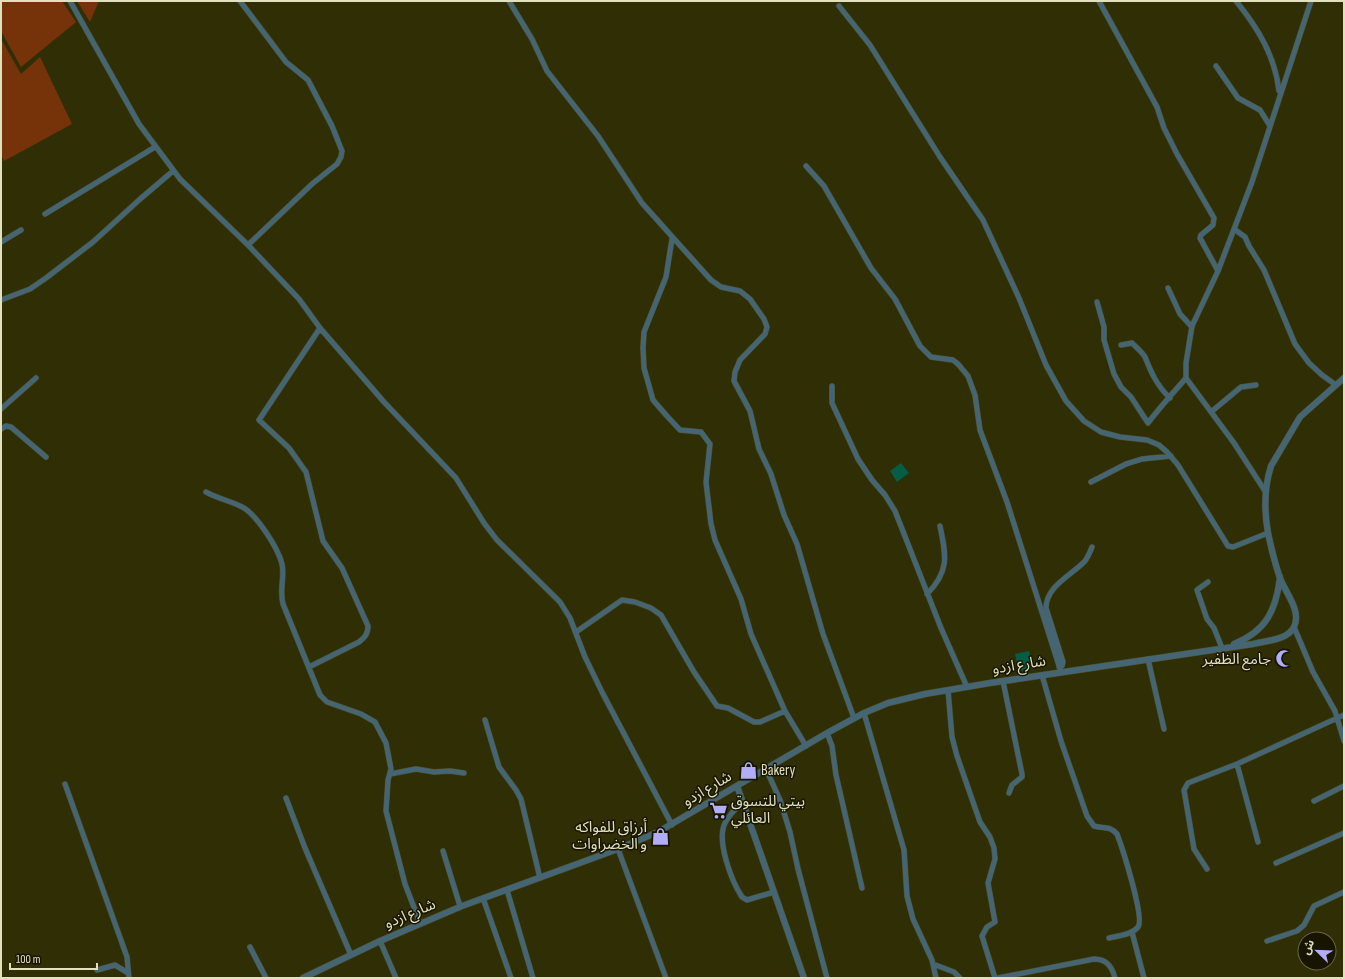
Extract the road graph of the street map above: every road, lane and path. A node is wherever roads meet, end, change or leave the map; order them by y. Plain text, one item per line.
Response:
1 (70, 1) edge
2 (240, 1) edge
3 (509, 1) edge
4 (1099, 1) edge
5 (1236, 1) edge
6 (1311, 1) edge
7 (839, 6) dead end
8 (1216, 66) dead end
9 (1280, 94) junction
10 (1270, 126) junction
11 (155, 147) junction
12 (806, 166) dead end
13 (173, 171) junction
14 (45, 214) dead end
15 (1234, 229) junction
16 (21, 230) dead end
17 (672, 239) junction
18 (1, 242) edge
19 (248, 245) junction
20 (1218, 271) junction
21 (1168, 288) dead end
22 (1, 300) edge
23 (1097, 302) dead end
24 (320, 328) junction
25 (1192, 328) junction
26 (1121, 345) dead end
27 (36, 378) dead end
28 (1186, 378) junction
29 (1344, 378) edge
30 (1256, 385) dead end
31 (1336, 385) junction
32 (832, 386) dead end
33 (1170, 398) junction
34 (1, 409) edge
35 (1210, 412) junction
36 (1, 429) edge
37 (1171, 456) junction
38 (46, 457) dead end
39 (1091, 482) dead end
40 (1265, 491) junction
41 (206, 492) dead end
42 (940, 526) dead end
43 (1268, 533) junction
44 (1092, 547) dead end
45 (1280, 577) junction
46 (1208, 582) dead end
47 (927, 594) junction
48 (1294, 627) junction
49 (576, 632) junction
50 (1224, 647) junction
51 (1148, 658) junction
52 (309, 667) junction
53 (1060, 669) junction
54 (1042, 675) junction
55 (1003, 681) junction
56 (967, 687) junction
57 (948, 690) junction
58 (785, 711) junction
59 (864, 713) junction
60 (1344, 714) edge
61 (854, 718) junction
62 (1337, 718) junction
63 (485, 720) dead end
64 (1164, 729) dead end
65 (827, 733) junction
66 (1344, 741) edge
67 (806, 746) junction
68 (1237, 764) junction
69 (766, 769) junction
70 (464, 773) dead end
71 (390, 774) junction
72 (65, 784) dead end
73 (737, 786) junction
74 (1344, 786) edge
75 (1009, 793) dead end
76 (286, 798) dead end
77 (1314, 800) dead end
78 (743, 802) junction
79 (672, 825) junction
80 (1344, 833) edge
81 (1258, 842) dead end
82 (618, 848) junction
83 (442, 851) dead end
84 (1276, 863) dead end
85 (1207, 869) dead end
86 (540, 878) junction
87 (862, 888) dead end
88 (507, 890) junction
89 (774, 892) junction
90 (1344, 892) edge
91 (484, 898) junction
92 (460, 906) junction
93 (420, 923) junction
94 (1132, 932) junction
95 (1109, 938) dead end
96 (380, 941) junction
97 (1267, 941) dead end
98 (250, 947) dead end
99 (351, 955) junction
100 (933, 964) junction
101 (96, 970) dead end
102 (129, 975) edge
103 (1021, 976) edge
104 (266, 978) edge
105 (303, 978) edge
106 (396, 978) edge
107 (511, 978) edge
108 (533, 978) edge
109 (666, 978) edge
110 (804, 978) edge
111 (827, 978) edge
112 (936, 978) edge
113 (960, 978) edge
114 (997, 978) edge
115 (1116, 978) edge
116 (1144, 978) edge

1 - 11 street
2 - 19 street
3 - 17 street
4 - 20 street
5 - 9 street
6 - 9 street
7 - 37 street
8 - 10 street
9 - 10 street
10 - 15 street
11 - 13 street
11 - 14 street
12 - 53 street
13 - 19 street
13 - 22 street
15 - 20 street
15 - 31 street
16 - 18 street
17 - 58 street
17 - 61 street
19 - 24 street
20 - 25 street
21 - 25 street
23 - 33 street
24 - 49 street
24 - 52 street
25 - 28 street
26 - 33 street
27 - 34 street
28 - 33 street
28 - 35 street
29 - 31 street
30 - 35 street
31 - 40 street
32 - 47 street
35 - 40 street
36 - 38 street
37 - 39 street
37 - 43 street
40 - 43 street
41 - 52 street
42 - 47 street
43 - 45 street
44 - 53 street
45 - 48 street
45 - 50 street
46 - 50 street
47 - 56 street
48 - 50 street
48 - 62 street
49 - 58 street
49 - 79 street
50 - 51 street, شارع ازدو
51 - 53 street, شارع ازدو
51 - 64 street
52 - 71 street
53 - 54 street, شارع ازدو
54 - 55 street, شارع ازدو
54 - 94 street
55 - 56 street, شارع ازدو
55 - 75 street
56 - 57 street, شارع ازدو
57 - 59 street, شارع ازدو
57 - 114 street
58 - 67 street
59 - 61 street, شارع ازدو
59 - 100 street
60 - 62 street
61 - 65 street, شارع ازدو
62 - 66 street
62 - 68 street
63 - 86 street
65 - 67 street, شارع ازدو
65 - 87 street
67 - 69 street, شارع ازدو
68 - 81 street
68 - 85 street
69 - 73 street, شارع ازدو
69 - 111 street
70 - 71 street
71 - 93 street
72 - 102 street
73 - 78 street
73 - 79 street, شارع ازدو
74 - 77 street
76 - 99 street
78 - 89 street
78 - 89 street
79 - 82 street, شارع ازدو
80 - 84 street
82 - 86 street, شارع ازدو
82 - 109 street
83 - 92 street
86 - 88 street, شارع ازدو
88 - 91 street, شارع ازدو
88 - 108 street
89 - 110 street
90 - 97 street
91 - 92 street, شارع ازدو
91 - 107 street
92 - 93 street, شارع ازدو
93 - 96 street, شارع ازدو
94 - 95 street
94 - 116 street
96 - 99 street, شارع ازدو
96 - 106 street
98 - 104 street
99 - 105 street, شارع ازدو
100 - 112 street
100 - 113 street
101 - 102 street
103 - 114 street
103 - 115 street

